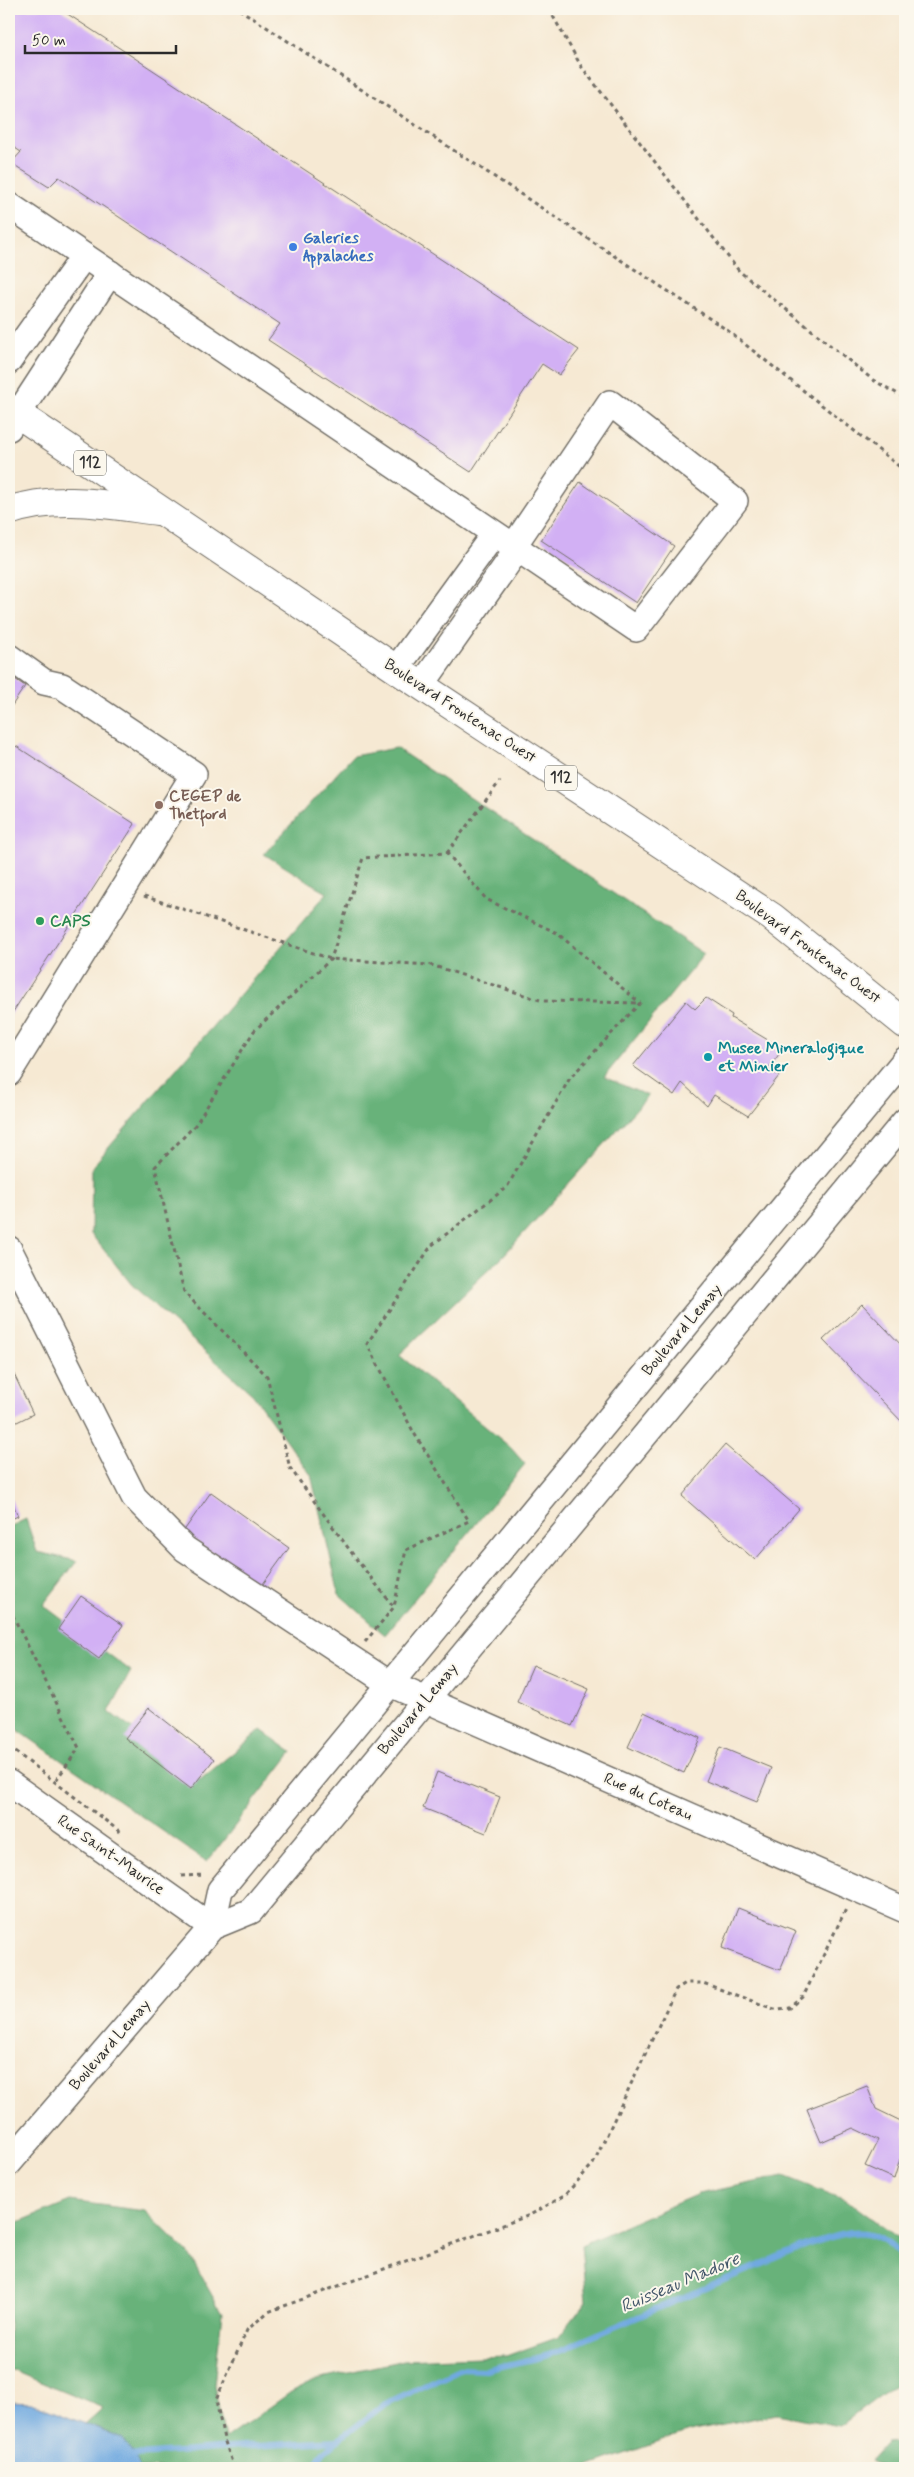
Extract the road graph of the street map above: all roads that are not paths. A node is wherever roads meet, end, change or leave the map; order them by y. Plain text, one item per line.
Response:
1 (9, 205) edge
2 (84, 256) junction
3 (110, 273) junction
4 (9, 361) edge
5 (12, 417) edge
6 (9, 511) edge
7 (162, 511) junction
8 (508, 543) junction
9 (9, 657) edge
10 (396, 669) junction
11 (422, 686) junction
12 (905, 1024) edge
13 (905, 1060) edge
14 (9, 1073) edge
15 (905, 1121) edge
16 (786, 1205) junction
17 (818, 1226) junction
18 (9, 1249) edge
19 (579, 1455) junction
20 (611, 1476) junction
21 (390, 1684) junction
22 (426, 1699) junction
23 (9, 1783) edge
24 (905, 1910) edge
25 (212, 1927) junction
26 (9, 2163) edge

1 - 2 street
2 - 3 street
2 - 4 street
3 - 5 street
3 - 8 street
5 - 7 main road, Boulevard Frontenac Ouest / 112
6 - 7 main road
7 - 10 main road, Boulevard Frontenac Ouest / 112
8 - 8 street
8 - 10 street
8 - 11 street
9 - 14 street
10 - 11 main road, Boulevard Frontenac Ouest / 112
11 - 12 main road, Boulevard Frontenac Ouest / 112
13 - 16 street, Boulevard Lemay
15 - 17 street, Boulevard Lemay
16 - 17 street
16 - 19 street, Boulevard Lemay
17 - 20 street, Boulevard Lemay
18 - 21 street, Rue du Coteau
19 - 20 street
19 - 21 street, Boulevard Lemay
20 - 22 street, Boulevard Lemay
21 - 22 street, Rue du Coteau
21 - 25 street, Boulevard Lemay
22 - 24 street, Rue du Coteau
22 - 25 street, Boulevard Lemay
23 - 25 street, Rue Saint-Maurice
25 - 26 street, Boulevard Lemay

